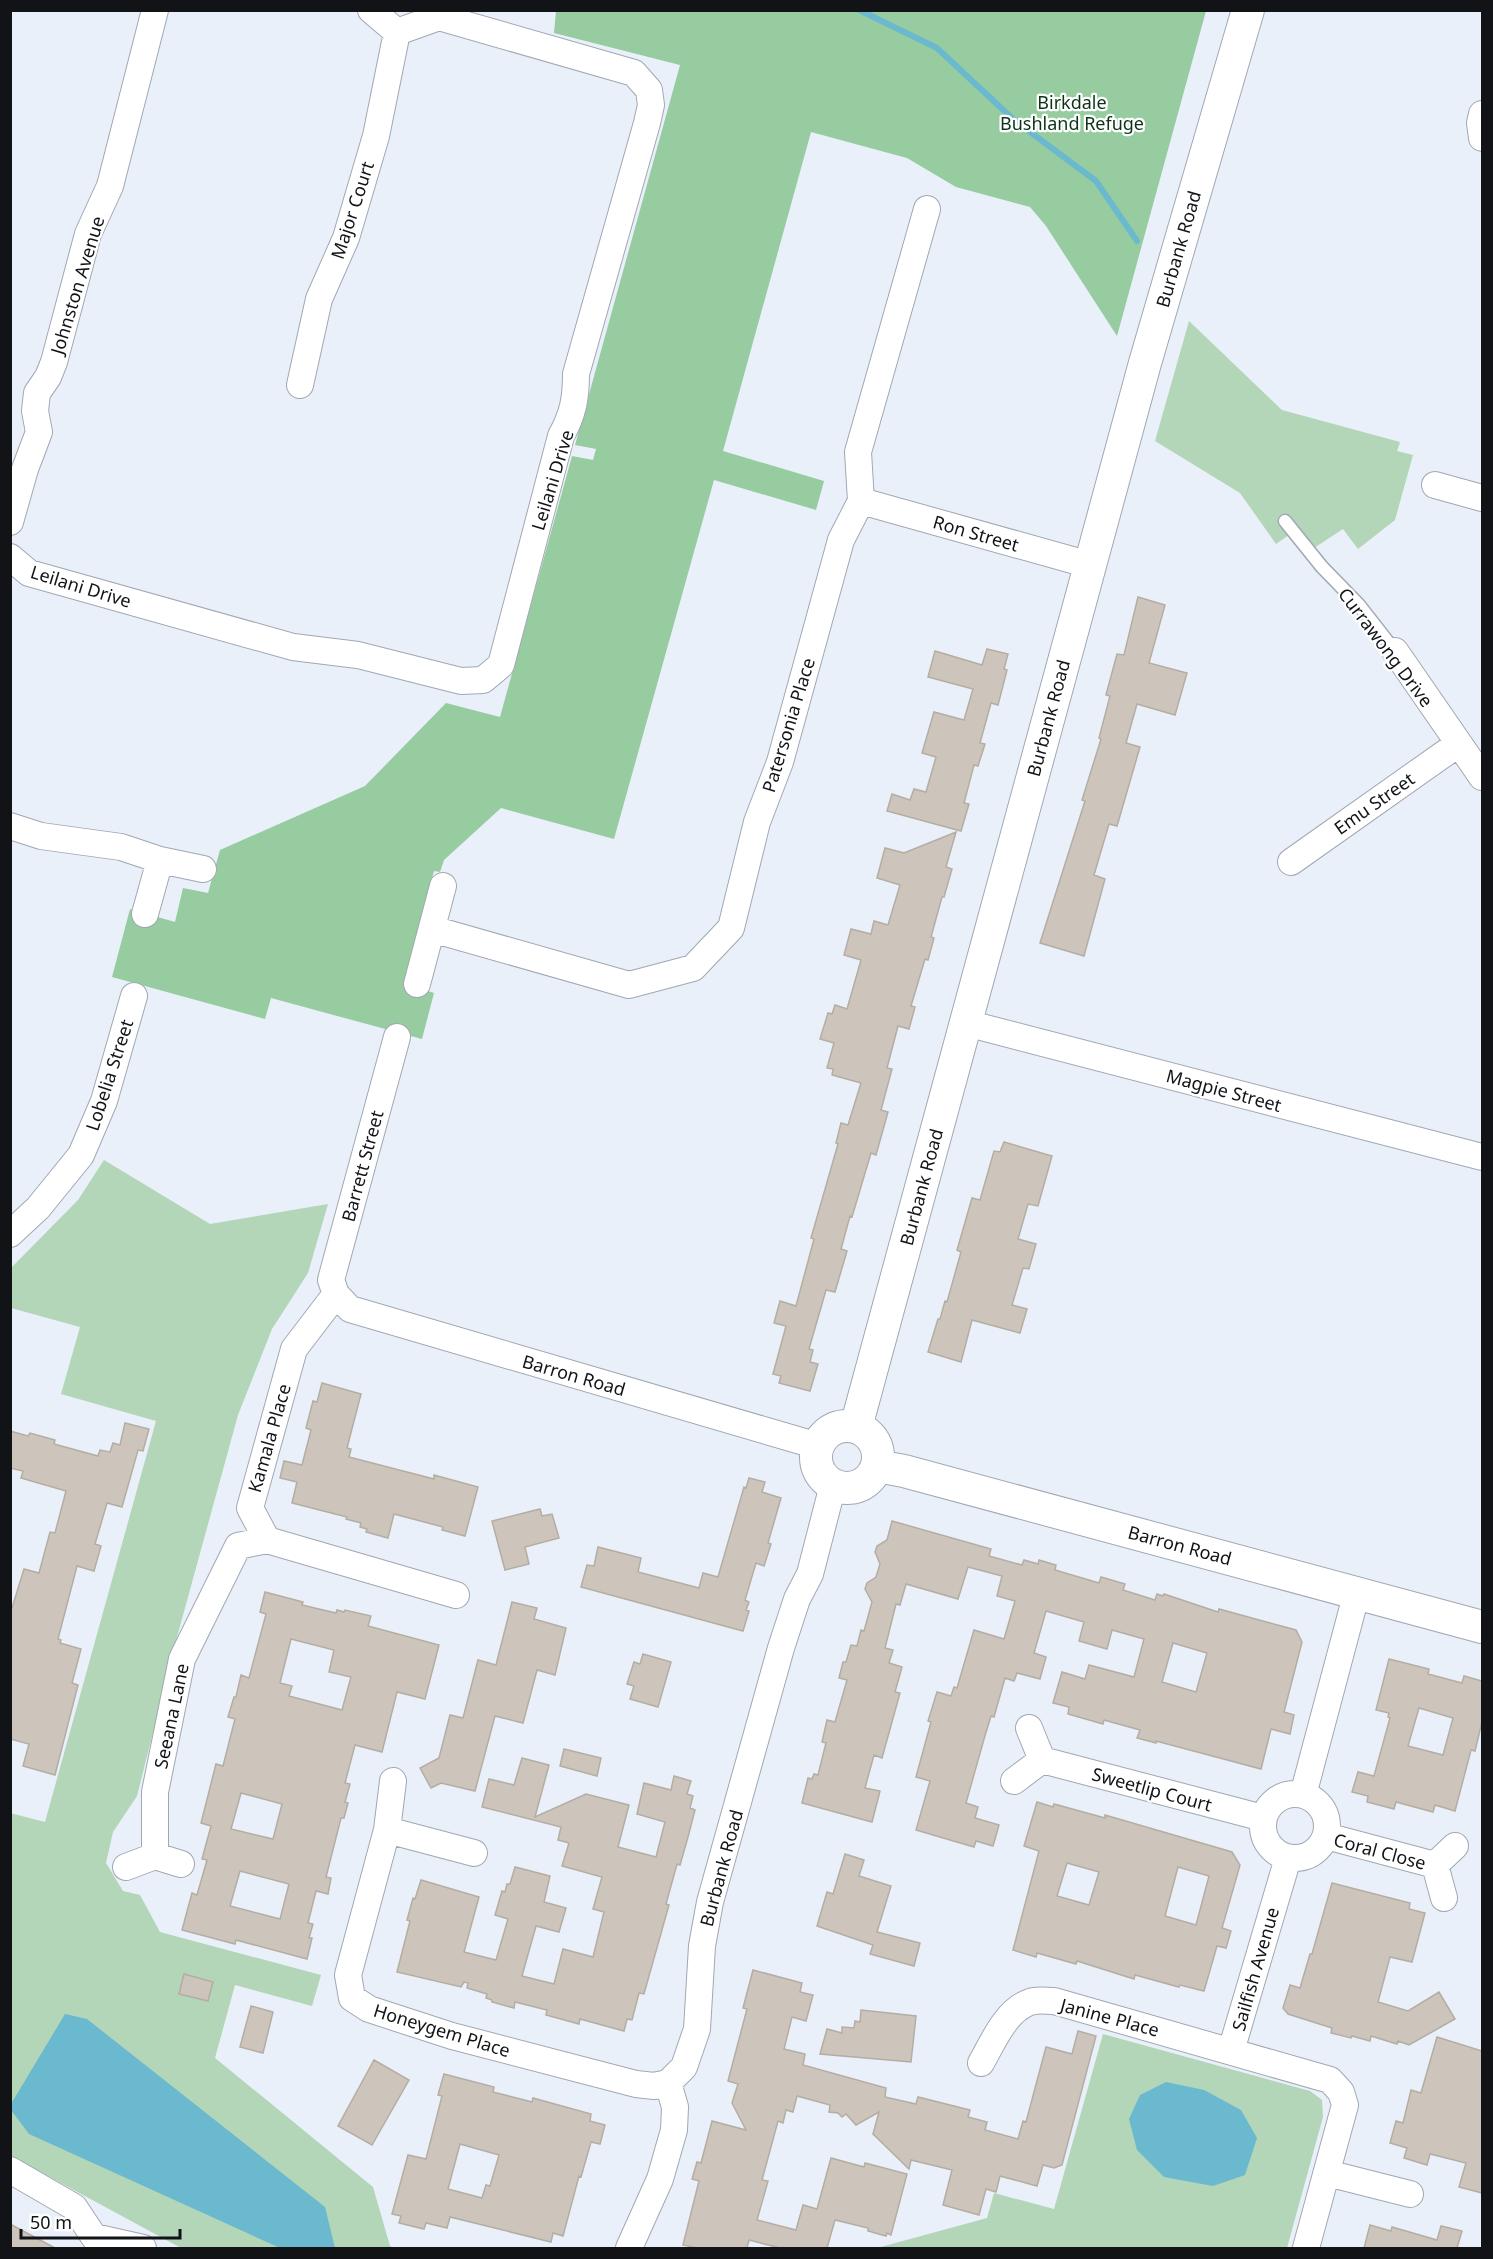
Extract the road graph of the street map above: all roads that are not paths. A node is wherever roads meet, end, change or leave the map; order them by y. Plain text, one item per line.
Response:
1 (155, 10) edge
2 (371, 10) edge
3 (1248, 10) edge
4 (397, 32) junction
5 (1482, 114) edge
6 (1482, 138) edge
7 (927, 209) dead end
8 (300, 385) dead end
9 (1435, 485) dead end
10 (1482, 498) edge
11 (861, 501) junction
12 (1285, 521) dead end
13 (10, 522) edge
14 (10, 557) edge
15 (1090, 565) junction
16 (1395, 651) joint
17 (1458, 744) junction
18 (1482, 777) edge
19 (10, 826) edge
20 (160, 860) junction
21 (1291, 862) dead end
22 (203, 869) dead end
23 (443, 886) dead end
24 (146, 914) dead end
25 (432, 929) junction
26 (417, 984) dead end
27 (134, 996) dead end
28 (966, 1023) junction
29 (397, 1037) dead end
30 (1482, 1157) edge
31 (10, 1234) edge
32 (336, 1294) junction
33 (856, 1427) junction
34 (818, 1446) junction
35 (877, 1466) junction
36 (832, 1485) junction
37 (267, 1540) junction
38 (1358, 1592) junction
39 (456, 1594) dead end
40 (1482, 1627) edge
41 (1029, 1728) dead end
42 (1042, 1760) junction
43 (393, 1781) dead end
44 (1014, 1781) dead end
45 (1304, 1795) junction
46 (1263, 1818) junction
47 (387, 1830) junction
48 (1326, 1836) junction
49 (1455, 1846) dead end
50 (474, 1853) dead end
51 (156, 1856) junction
52 (1288, 1858) junction
53 (181, 1864) dead end
54 (1435, 1865) junction
55 (126, 1867) dead end
56 (1444, 1898) dead end
57 (1231, 2051) junction
58 (981, 2063) dead end
59 (668, 2083) junction
60 (10, 2170) edge
61 (1327, 2173) junction
62 (1410, 2194) dead end
63 (91, 2243) edge
64 (143, 2248) edge
65 (632, 2248) edge
66 (1306, 2248) edge

1 - 13 street, Johnston Avenue
2 - 4 street
3 - 15 street, Burbank Road
4 - 8 street, Major Court
4 - 14 street, Leilani Drive
5 - 6 street
7 - 11 street
9 - 10 street
11 - 15 street, Ron Street
11 - 25 street, Patersonia Place
12 - 16 lane, Currawong Drive
15 - 28 street, Burbank Road
16 - 17 street, Currawong Drive
17 - 18 street, Currawong Drive
17 - 21 street, Emu Street
19 - 20 street
20 - 22 street
20 - 24 street
23 - 25 street
25 - 26 street
27 - 31 street, Lobelia Street
28 - 30 street, Magpie Street
28 - 33 street, Burbank Road
29 - 32 street, Barrett Street
32 - 34 street, Barron Road
32 - 37 street, Kamala Place
33 - 34 street
33 - 35 street
34 - 36 street
35 - 36 street
35 - 38 street, Barron Road
36 - 59 street, Burbank Road
37 - 39 street
37 - 51 street, Seeana Lane
38 - 40 street, Barron Road
38 - 45 street
41 - 42 street
42 - 44 street
42 - 46 street, Sweetlip Court
43 - 47 street, Honeygem Place
45 - 46 street
45 - 48 street
46 - 52 street
47 - 50 street
47 - 59 street, Honeygem Place
48 - 52 street
48 - 54 street, Coral Close
49 - 54 street, Coral Close
51 - 53 street
51 - 55 street
52 - 57 street, Sailfish Avenue
54 - 56 street, Coral Close
57 - 58 street, Janine Place
57 - 61 street, Sailfish Avenue
59 - 65 street
60 - 63 street
61 - 62 street
61 - 66 street, Sailfish Avenue
63 - 64 street

